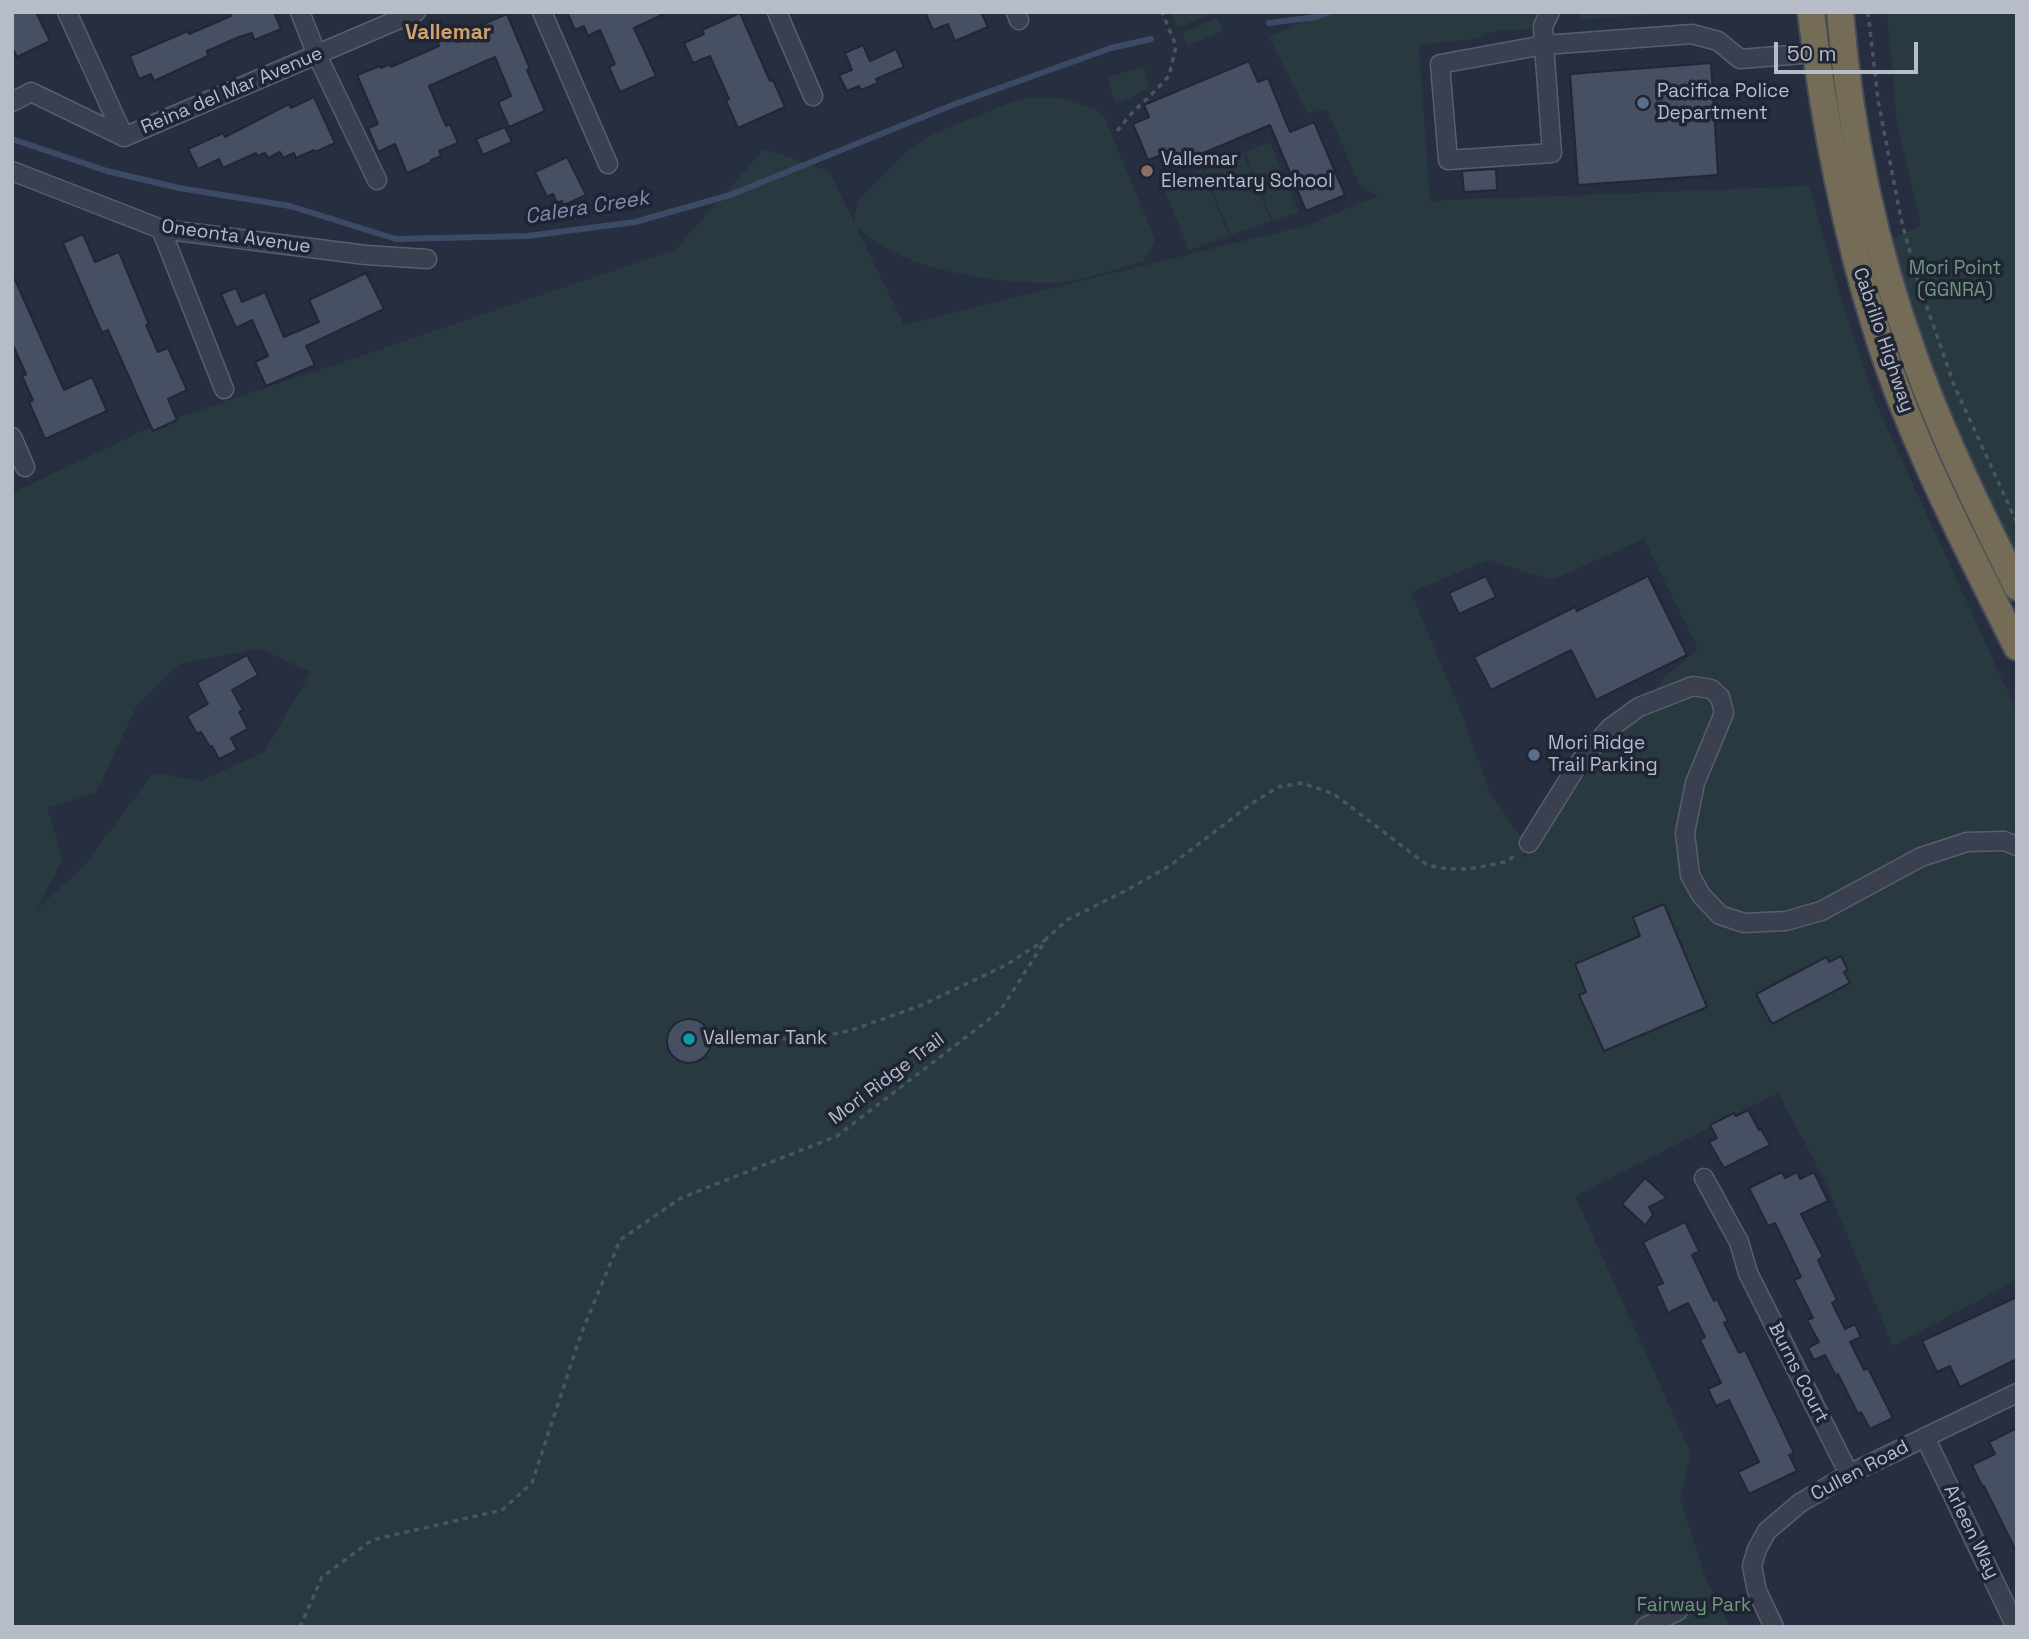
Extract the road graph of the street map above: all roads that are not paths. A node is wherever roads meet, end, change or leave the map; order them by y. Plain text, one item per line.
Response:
1 (67, 12) edge
2 (300, 12) edge
3 (416, 12) edge
4 (542, 12) edge
5 (777, 12) edge
6 (1550, 12) edge
7 (1811, 12) edge
8 (1840, 12) edge
9 (1544, 45) junction
10 (1816, 53) junction
11 (317, 55) junction
12 (12, 83) edge
13 (31, 92) junction
14 (813, 96) dead end
15 (12, 102) edge
16 (124, 137) junction
17 (608, 164) dead end
18 (12, 170) edge
19 (377, 180) dead end
20 (161, 229) junction
21 (427, 259) dead end
22 (224, 389) dead end
23 (12, 437) edge
24 (25, 467) dead end
25 (2017, 587) edge
26 (2017, 647) edge
27 (1529, 843) road end
28 (2017, 846) edge
29 (1704, 1178) dead end
30 (2017, 1393) edge
31 (1925, 1437) junction
32 (1849, 1474) junction
33 (1678, 1611) dead end
34 (1645, 1627) edge
35 (1774, 1627) edge
36 (2017, 1627) edge

1 - 16 street
2 - 11 street
3 - 11 street, Reina del Mar Avenue
4 - 17 street
5 - 14 street
6 - 9 street
7 - 10 highway, Cabrillo Highway
8 - 25 highway, Cabrillo Highway
9 - 9 street
9 - 10 street
10 - 26 highway, Cabrillo Highway
11 - 16 street, Reina del Mar Avenue
11 - 19 street
12 - 13 street, Reina del Mar Avenue
13 - 15 street
13 - 16 street, Reina del Mar Avenue
18 - 20 street, Oneonta Avenue
20 - 21 street, Oneonta Avenue
20 - 22 street
23 - 24 street
27 - 28 street
29 - 32 street, Burns Court
30 - 31 street, Cullen Road
31 - 32 street, Cullen Road
31 - 36 street, Arleen Way
32 - 35 street, Cullen Road
33 - 34 street

